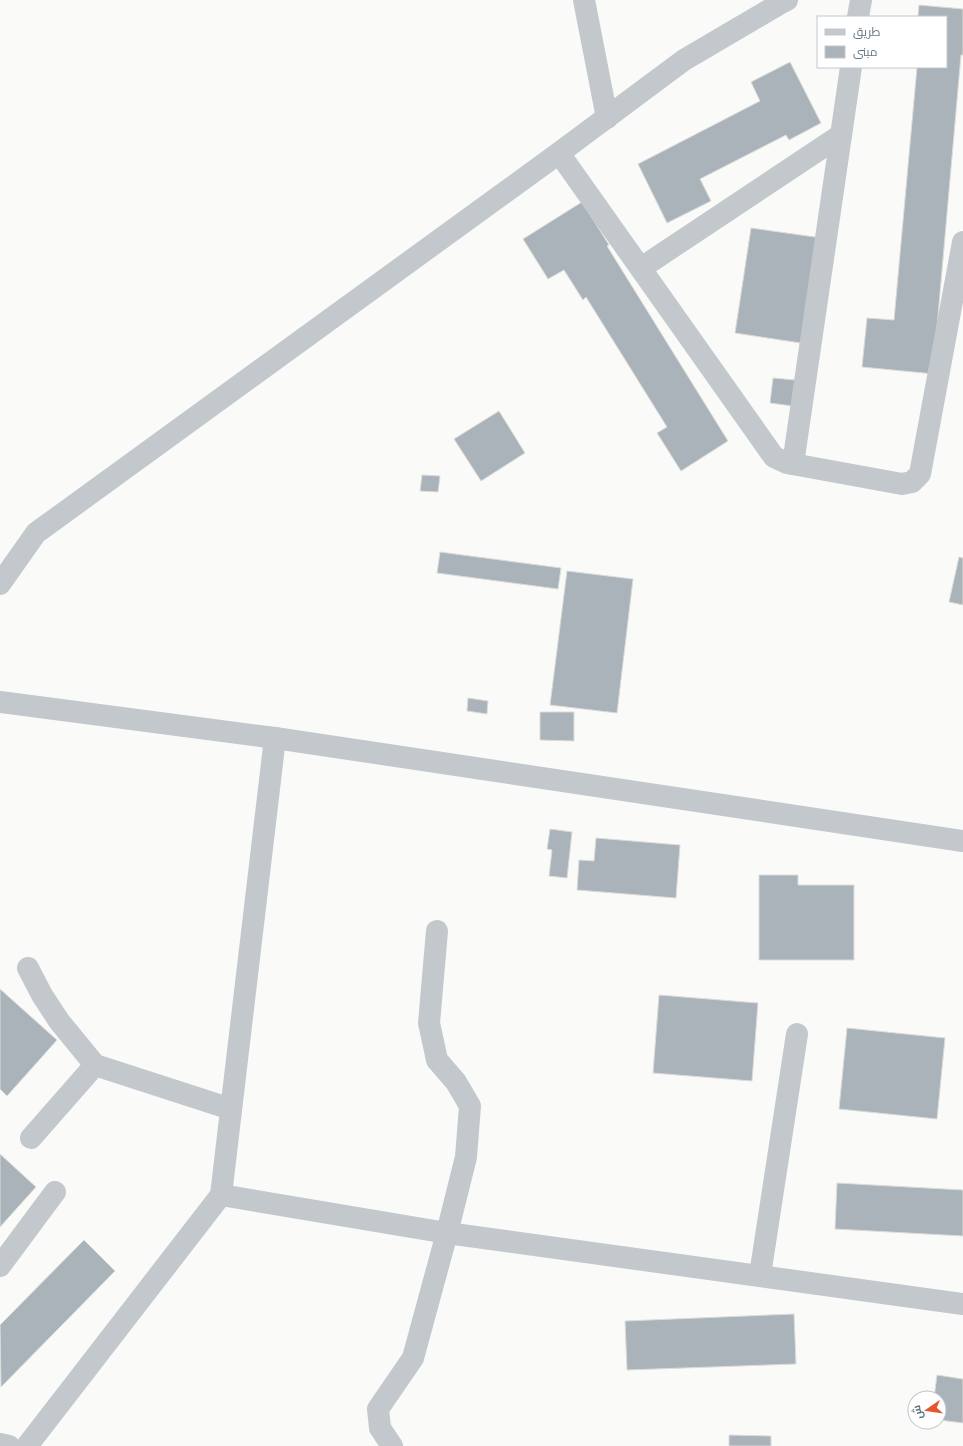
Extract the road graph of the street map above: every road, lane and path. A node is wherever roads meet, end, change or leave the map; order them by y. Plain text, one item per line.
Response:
1 (584, 0) edge
2 (787, 0) edge
3 (861, 0) edge
4 (858, 16) edge
5 (851, 68) edge
6 (607, 118) junction
7 (841, 136) junction
8 (559, 153) junction
9 (963, 242) edge
10 (641, 268) junction
11 (793, 464) junction
12 (0, 584) edge
13 (0, 702) edge
14 (275, 738) junction
15 (963, 841) edge
16 (438, 931) dead end
17 (28, 968) dead end
18 (797, 1034) dead end
19 (95, 1065) junction
20 (231, 1109) junction
21 (31, 1138) dead end
22 (55, 1192) dead end
23 (221, 1195) junction
24 (448, 1233) junction
25 (0, 1266) edge
26 (760, 1275) junction
27 (963, 1304) edge
28 (0, 1444) edge
29 (9, 1446) edge
30 (27, 1446) edge
31 (392, 1446) edge

1 - 6 street
2 - 6 street
3 - 4 street
5 - 7 street
6 - 8 street
7 - 10 street
7 - 11 street
8 - 10 street
8 - 12 street
9 - 11 street
10 - 11 street
13 - 14 street
14 - 15 street
14 - 20 street
16 - 24 street
17 - 19 street
18 - 26 street
19 - 20 street
19 - 21 street
20 - 23 street
22 - 25 street
23 - 24 street
23 - 30 street
24 - 26 street
24 - 31 street
26 - 27 street
28 - 29 street

